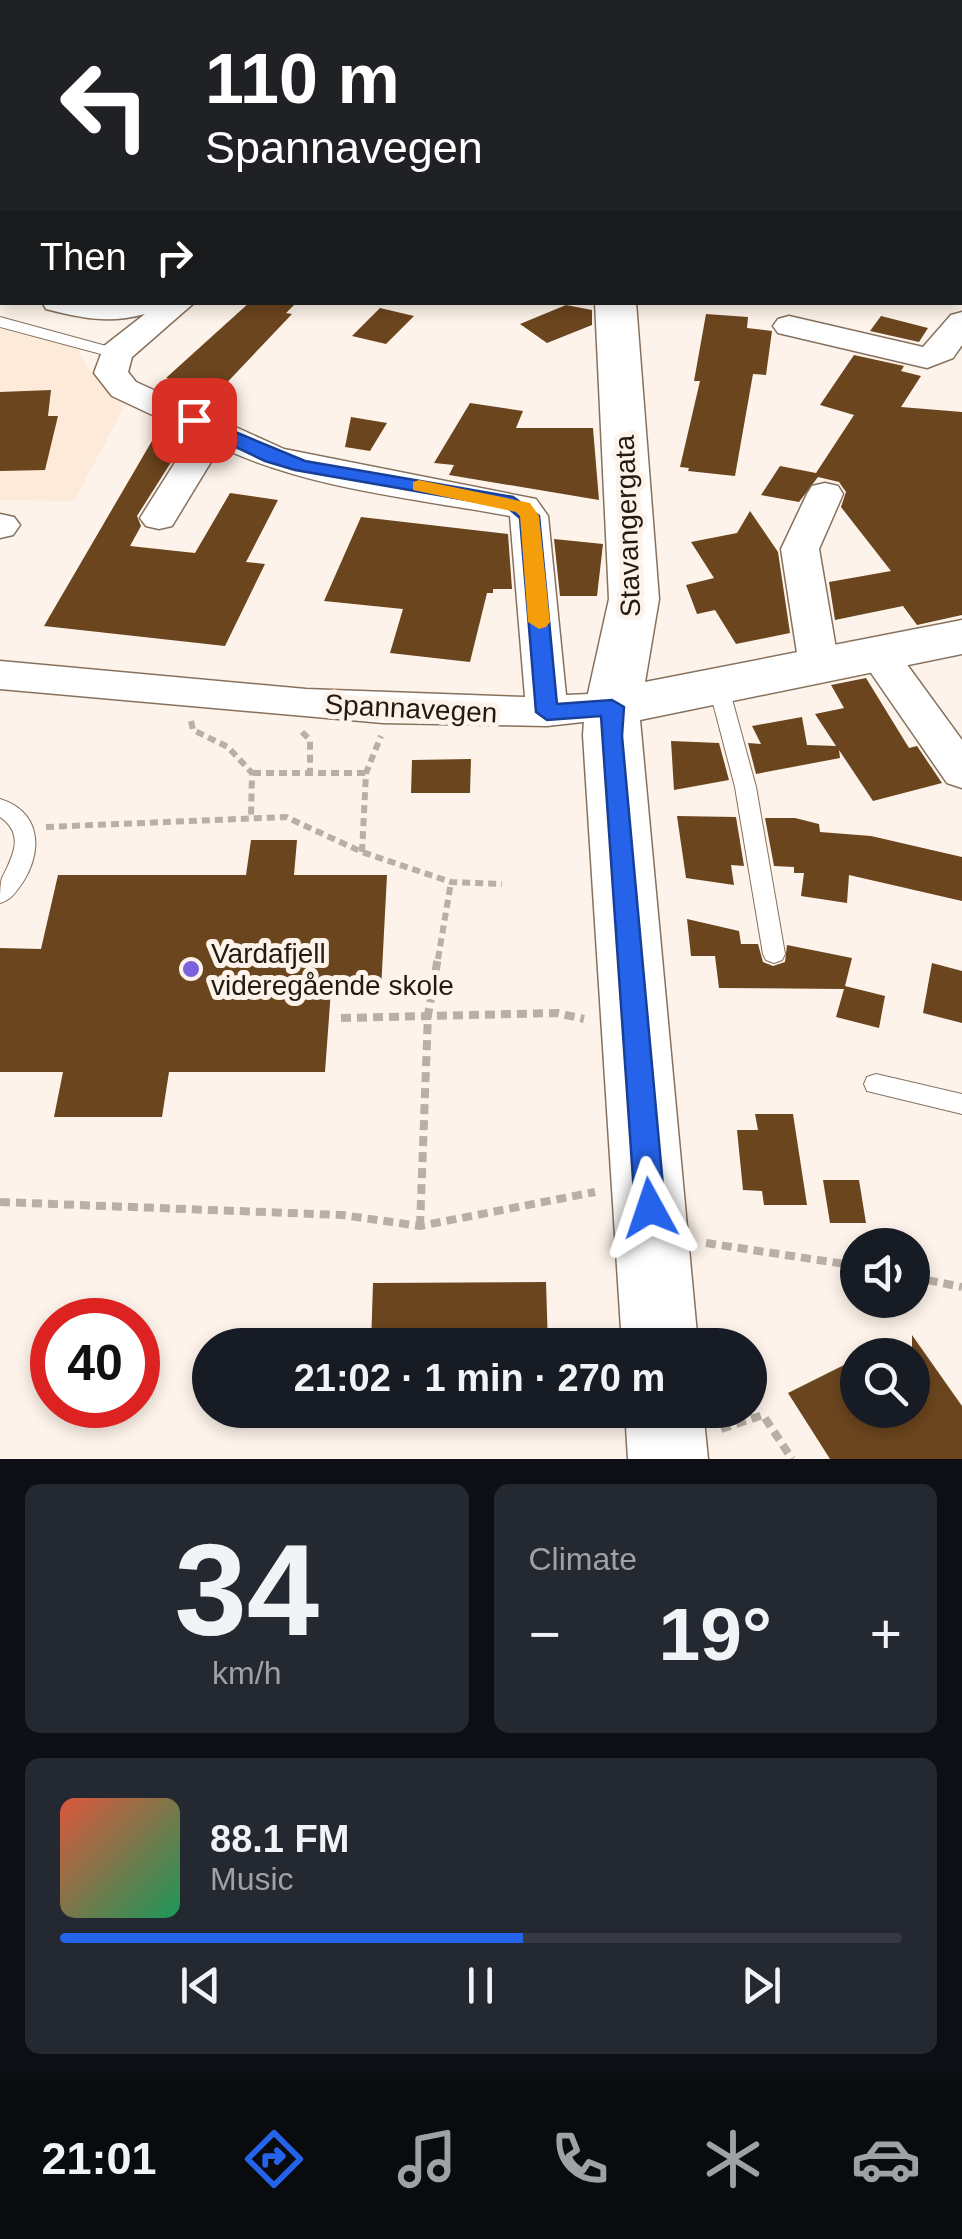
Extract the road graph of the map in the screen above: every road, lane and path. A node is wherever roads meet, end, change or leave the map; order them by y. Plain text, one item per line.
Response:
1 (70, 305) edge
2 (135, 305) edge
3 (176, 305) edge
4 (615, 305) edge
5 (0, 322) edge
6 (962, 322) edge
7 (789, 326) dead end
8 (116, 353) junction
9 (213, 429) junction
10 (514, 463) dead end
11 (825, 494) dead end
12 (503, 501) junction
13 (159, 518) dead end
14 (962, 636) edge
15 (878, 654) junction
16 (819, 666) junction
17 (0, 674) edge
18 (720, 688) junction
19 (189, 692) junction
20 (612, 707) junction
21 (547, 712) junction
22 (962, 772) edge
23 (252, 773) junction
24 (0, 808) edge
25 (251, 818) junction
26 (24, 828) junction
27 (362, 852) junction
28 (451, 882) junction
29 (502, 884) dead end
30 (0, 895) edge
31 (774, 954) dead end
32 (428, 1015) junction
33 (341, 1018) dead end
34 (593, 1021) dead end
35 (876, 1084) dead end
36 (962, 1104) edge
37 (0, 1202) edge
38 (650, 1208) junction
39 (420, 1226) junction
40 (840, 1261) edge
41 (930, 1281) edge
42 (962, 1287) edge
43 (659, 1328) edge
44 (666, 1434) edge
45 (792, 1459) edge

1 - 2 street
3 - 8 street
4 - 20 street, Stavangergata
5 - 8 lane
6 - 7 street
8 - 9 street
9 - 12 street
9 - 13 street
10 - 12 street
11 - 16 street
12 - 21 street
14 - 15 street, Spannavegen
15 - 16 street, Spannavegen
15 - 22 street
16 - 18 street, Spannavegen
17 - 19 street, Spannavegen
18 - 20 street, Spannavegen
18 - 31 lane
19 - 21 street, Spannavegen
19 - 23 path
20 - 21 street, Spannavegen
20 - 38 street, Stavangergata
23 - 25 path
23 - 27 path
24 - 26 lane
25 - 26 path
25 - 27 path
26 - 30 lane
27 - 28 path
28 - 29 path
28 - 32 path
32 - 33 path
32 - 34 path
32 - 39 path
35 - 36 lane
37 - 39 path
38 - 39 path
38 - 40 path
38 - 43 street, Stavangergata
41 - 42 path
44 - 45 path

